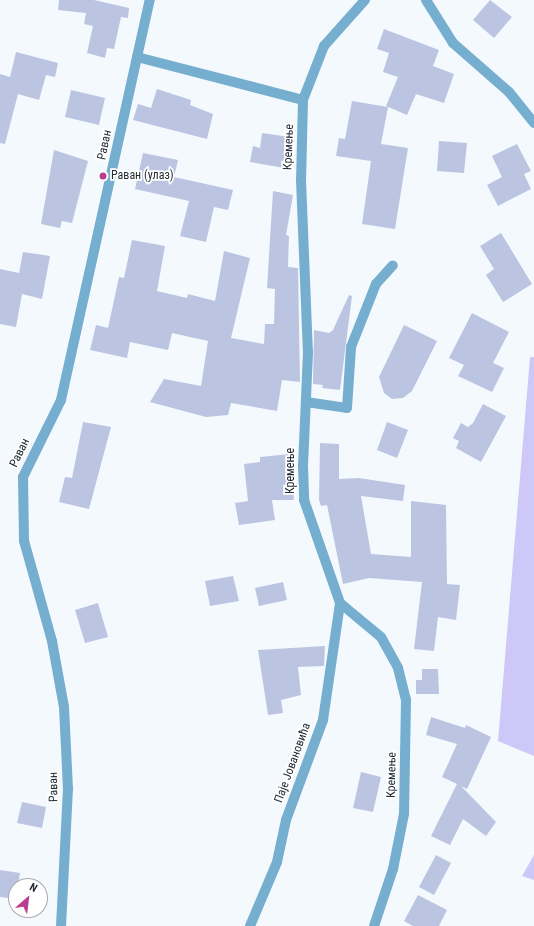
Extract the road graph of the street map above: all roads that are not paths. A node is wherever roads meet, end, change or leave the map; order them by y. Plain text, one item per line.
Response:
1 (150, 0) edge
2 (365, 0) edge
3 (426, 0) edge
4 (137, 57) junction
5 (304, 100) junction
6 (534, 123) edge
7 (393, 265) dead end
8 (306, 402) junction
9 (340, 603) junction
10 (61, 926) edge
11 (250, 926) edge
12 (374, 926) edge

1 - 4 street, Раван
2 - 5 street, Кремење
3 - 6 street
4 - 5 street
4 - 10 street, Раван
5 - 8 street, Кремење
7 - 8 street
8 - 9 street, Кремење
9 - 11 street, Паје Јовановића
9 - 12 street, Кремење

